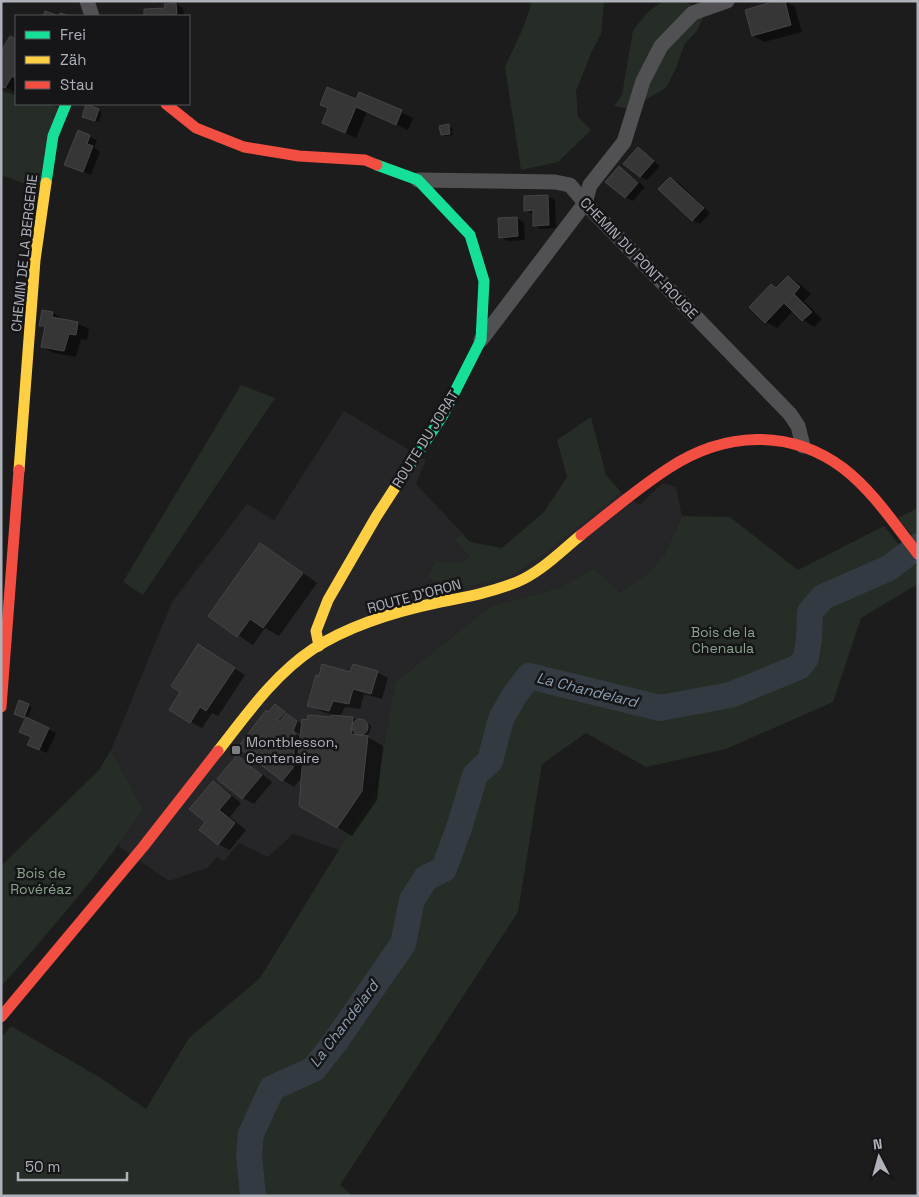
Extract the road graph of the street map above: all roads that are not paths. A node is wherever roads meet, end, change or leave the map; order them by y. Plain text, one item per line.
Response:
1 (87, 1) edge
2 (727, 1) edge
3 (92, 15) edge
4 (66, 105) edge
5 (167, 105) edge
6 (418, 180) junction
7 (585, 203) junction
8 (481, 340) junction
9 (803, 446) junction
10 (918, 554) edge
11 (319, 646) junction
12 (1, 707) edge
13 (1, 1017) edge

1 - 3 street
2 - 7 street
4 - 12 street, CHEMIN DE LA BERGERIE
5 - 6 street, ROUTE DU JORAT
6 - 7 street, CHEMIN DU PONT-ROUGE
6 - 8 street, ROUTE DU JORAT
7 - 8 street
7 - 9 street, CHEMIN DU PONT-ROUGE
8 - 11 street, ROUTE DU JORAT
9 - 10 street, ROUTE D'ORON
9 - 11 street, ROUTE D'ORON
11 - 13 street, ROUTE D'ORON

